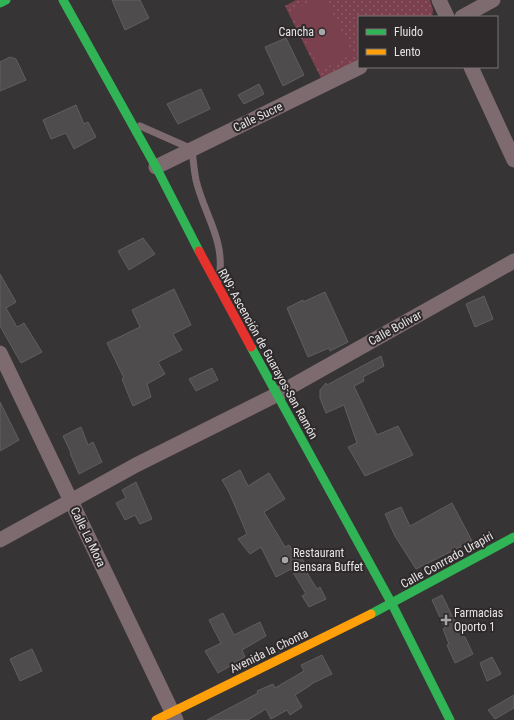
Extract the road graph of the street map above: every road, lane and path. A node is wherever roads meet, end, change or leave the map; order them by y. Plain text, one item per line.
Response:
1 (6, 0) edge
2 (63, 0) edge
3 (439, 0) edge
4 (493, 0) edge
5 (0, 3) edge
6 (447, 16) edge
7 (464, 16) edge
8 (358, 68) edge
9 (471, 68) edge
10 (130, 121) junction
11 (192, 149) junction
12 (514, 160) edge
13 (156, 167) junction
14 (514, 261) edge
15 (218, 288) junction
16 (0, 353) edge
17 (276, 395) junction
18 (71, 501) junction
19 (514, 537) edge
20 (0, 540) edge
21 (392, 604) junction
22 (174, 716) edge
23 (156, 720) edge
24 (450, 720) edge

1 - 5 main road
2 - 10 main road, RN9: Ascención de Guarayos-San Ramón
3 - 6 street
4 - 7 street
8 - 11 street, Calle Sucre
9 - 12 street
10 - 11 lane
10 - 13 main road, RN9: Ascención de Guarayos-San Ramón
11 - 13 street, Calle Sucre
11 - 15 lane
13 - 15 main road, RN9: Ascención de Guarayos-San Ramón
14 - 17 street, Calle Bolivar
15 - 17 main road, RN9: Ascención de Guarayos-San Ramón
16 - 18 street, Calle La Mora
17 - 18 street, Calle Bolivar
17 - 21 main road, RN9: Ascención de Guarayos-San Ramón
18 - 20 street, Calle Bolivar
18 - 22 street, Calle La Mora
19 - 21 main road, Calle Conrrado Urapiri
21 - 22 main road, Avenida la Chonta
21 - 24 main road, RN9: Ascención de Guarayos-San Ramón
22 - 23 main road, Avenida la Chonta

